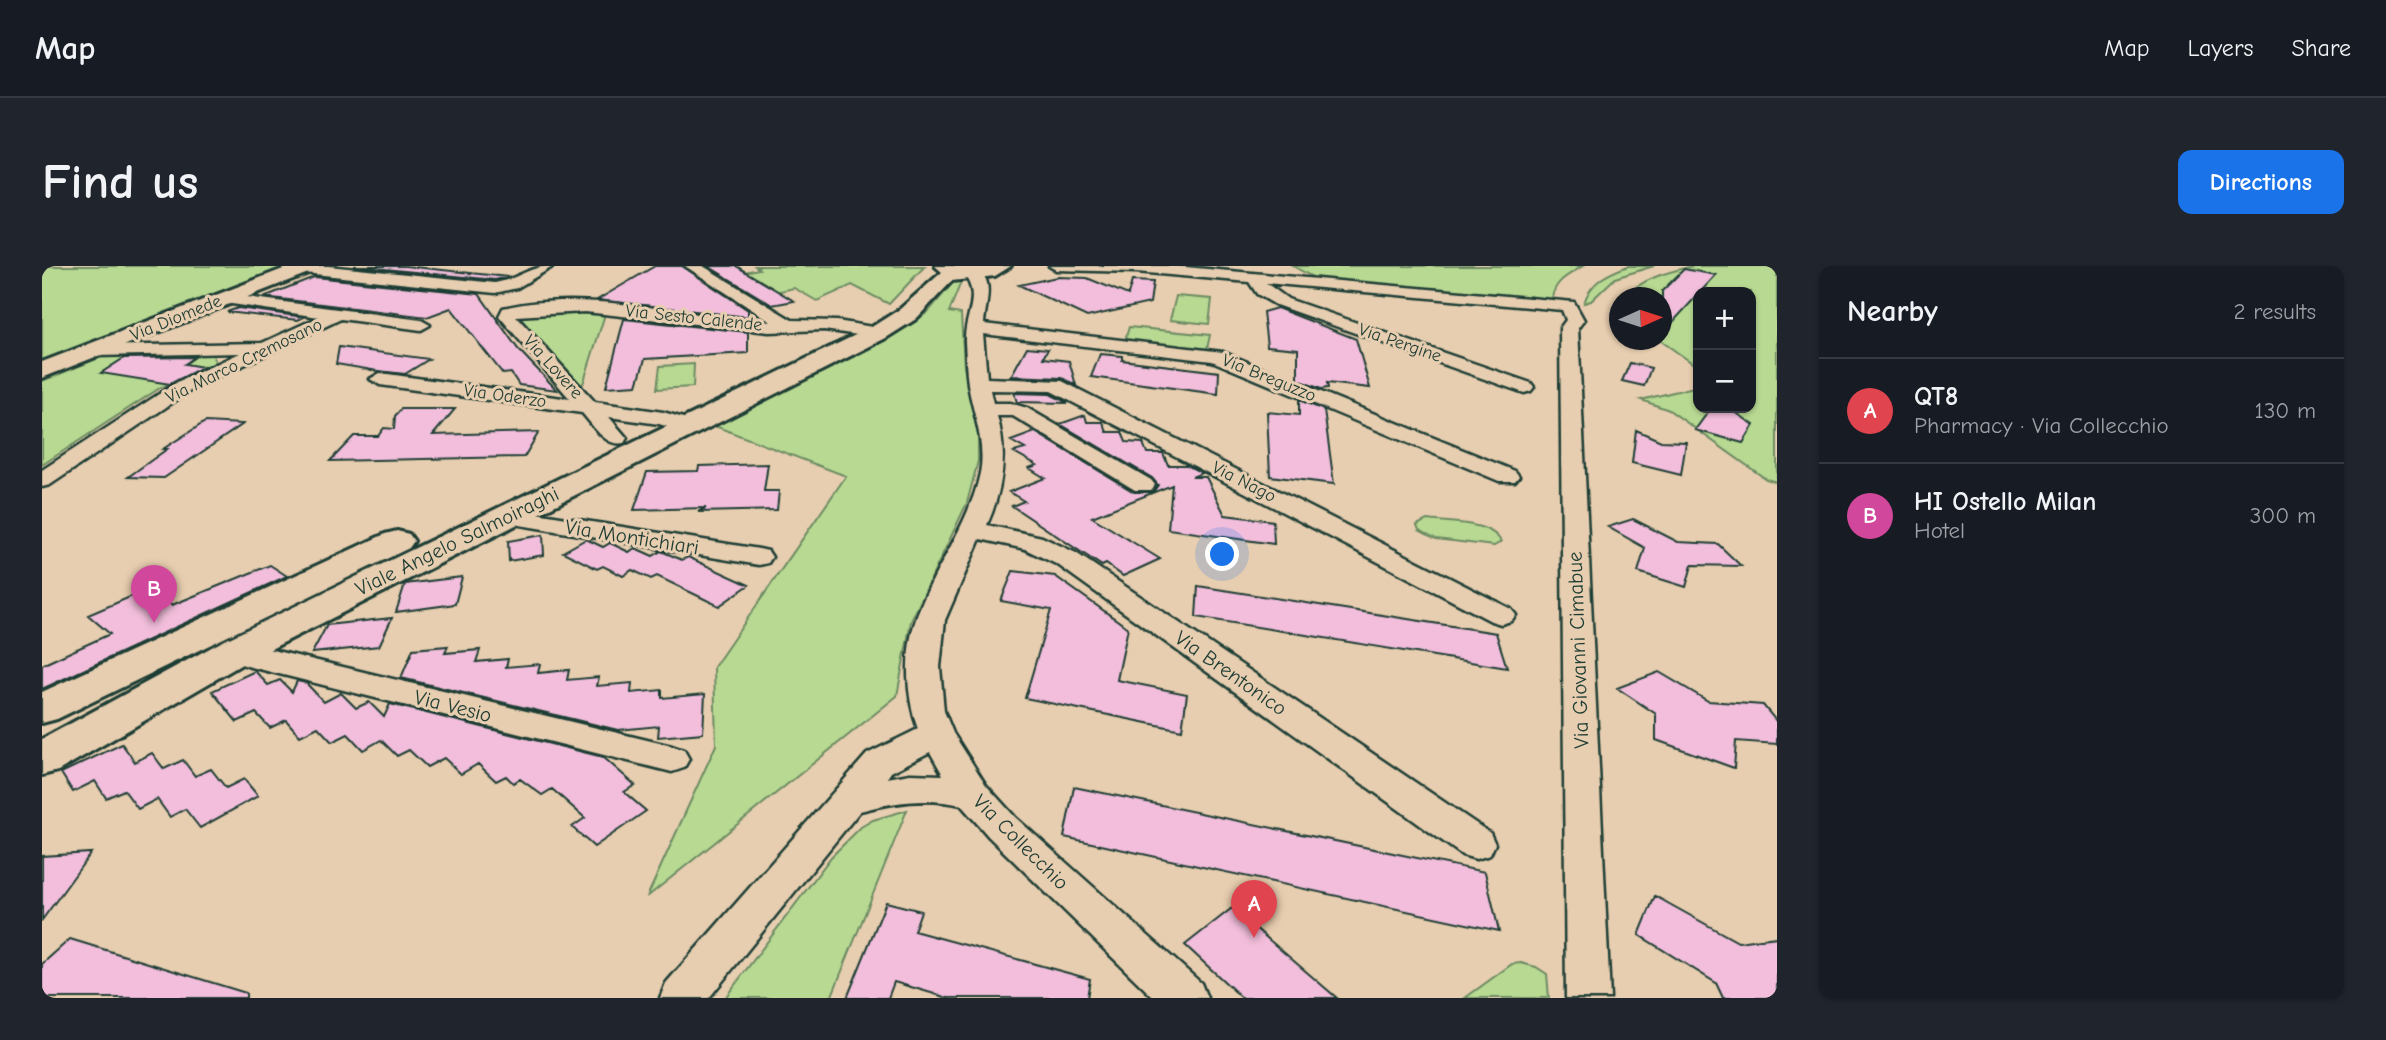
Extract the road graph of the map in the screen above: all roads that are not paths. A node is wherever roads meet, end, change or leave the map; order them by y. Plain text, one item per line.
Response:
1 (547, 266) edge
2 (692, 266) edge
3 (945, 266) edge
4 (1056, 266) edge
5 (307, 267) edge
6 (1001, 267) edge
7 (1128, 267) edge
8 (968, 272) junction
9 (1254, 278) junction
10 (1273, 279) junction
11 (981, 294) junction
12 (225, 299) junction
13 (1276, 299) junction
14 (509, 312) joint
15 (341, 313) junction
16 (421, 325) dead end
17 (788, 325) junction
18 (976, 328) junction
19 (852, 339) junction
20 (96, 350) junction
21 (228, 356) junction
22 (42, 371) edge
23 (380, 379) dead end
24 (978, 384) junction
25 (1524, 387) dead end
26 (589, 408) junction
27 (986, 410) junction
28 (676, 423) junction
29 (616, 439) junction
30 (1507, 477) dead end
31 (42, 480) edge
32 (1143, 485) dead end
33 (505, 516) junction
34 (972, 530) junction
35 (760, 557) dead end
36 (1501, 615) dead end
37 (235, 651) junction
38 (42, 709) edge
39 (937, 734) junction
40 (42, 759) edge
41 (672, 759) dead end
42 (973, 795) junction
43 (847, 801) junction
44 (1476, 844) dead end
45 (682, 998) edge
46 (1185, 998) edge
47 (1588, 998) edge

1 - 5 street
2 - 17 street
3 - 8 street
3 - 19 street
4 - 7 street
5 - 12 street, Via Diomede
6 - 8 street
6 - 11 street, Via Collecchio
7 - 9 street
8 - 11 street
8 - 19 street
9 - 10 street
9 - 13 street, Via Pergine
10 - 13 street
10 - 47 street, Via Giovanni Cimabue
11 - 18 street, Via Collecchio
12 - 15 street
12 - 20 street, Via Diomede
13 - 25 street, Via Pergine
14 - 17 street, Via Sesto Calende
14 - 26 street, Via Lovere
15 - 16 street
15 - 21 street, Via Marco Cremosano
17 - 19 street, Via Sesto Calende
17 - 19 street
18 - 24 street, Via Collecchio
18 - 30 street, Via Breguzzo
19 - 28 street, Viale Angelo Salmoiraghi
20 - 21 street
20 - 22 street, Via Diomede
21 - 31 street, Via Marco Cremosano
23 - 26 street, Via Oderzo
24 - 27 street, Via Collecchio
24 - 36 street, Via Nago
26 - 28 street, Via Lovere
26 - 29 street
27 - 32 street
27 - 34 street, Via Collecchio
28 - 29 street, Viale Angelo Salmoiraghi
28 - 33 street, Viale Angelo Salmoiraghi
29 - 38 street, Viale Angelo Salmoiraghi
33 - 35 street, Via Montichiari
33 - 37 street, Viale Angelo Salmoiraghi
34 - 39 street, Via Collecchio
34 - 44 street, Via Brentonico
37 - 40 street, Viale Angelo Salmoiraghi
37 - 41 street, Via Vesio
39 - 42 street, Via Collecchio
39 - 43 street
42 - 43 street
42 - 46 street, Via Collecchio
43 - 45 street

